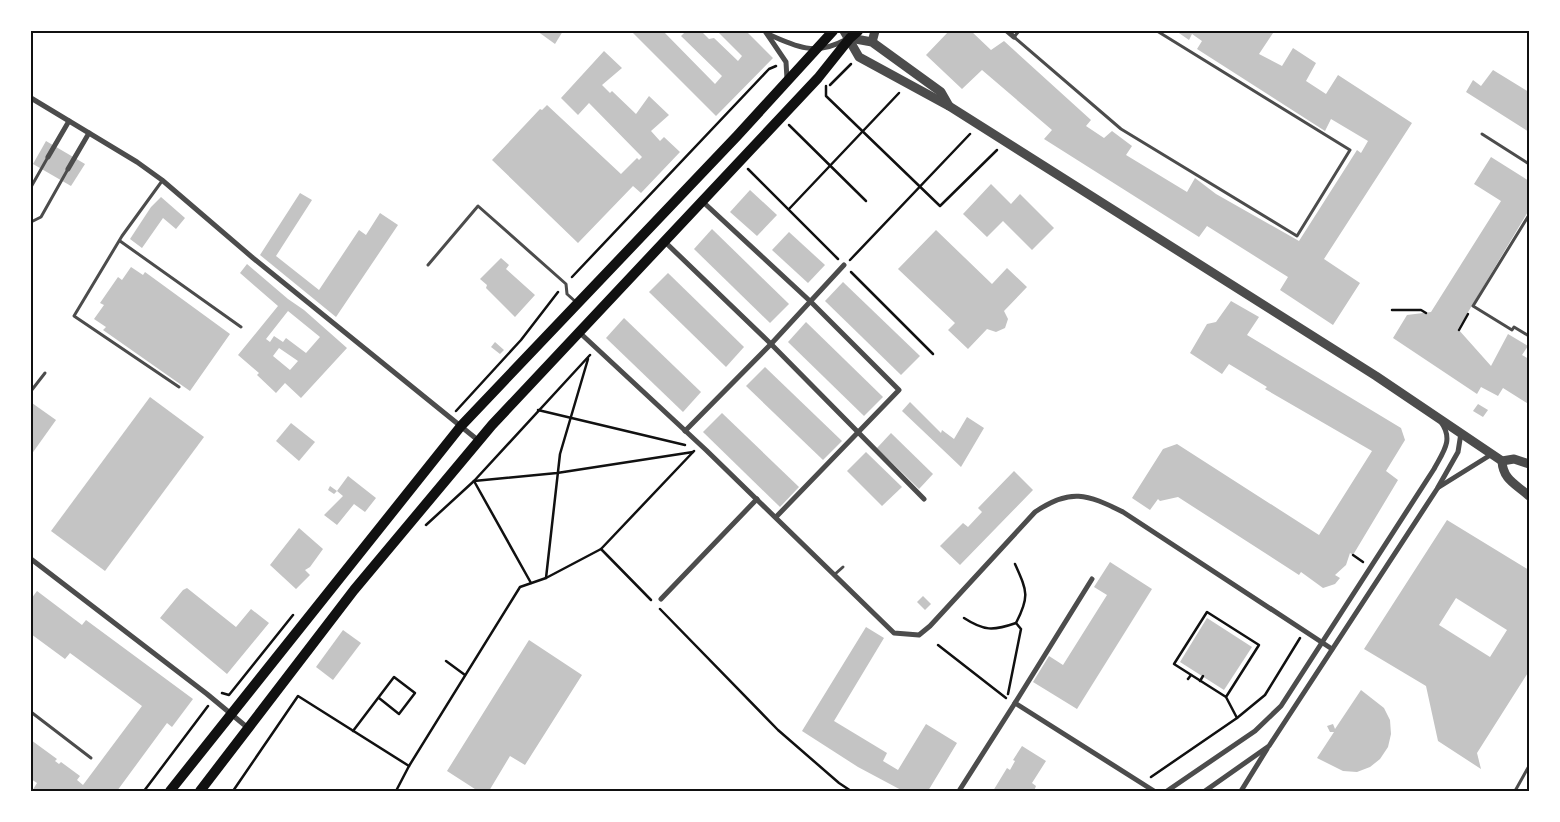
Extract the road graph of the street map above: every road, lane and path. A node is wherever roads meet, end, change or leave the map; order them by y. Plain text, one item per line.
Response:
1 (833, 31) edge
2 (858, 31) edge
3 (875, 31) edge
4 (1007, 31) edge
5 (1019, 31) edge
6 (1157, 31) edge
7 (767, 33) edge
8 (847, 35) edge
9 (1014, 37) junction
10 (872, 42) junction
11 (817, 50) junction
12 (859, 57) junction
13 (787, 83) junction
14 (907, 84) junction
15 (828, 87) junction
16 (821, 93) dead end
17 (31, 98) edge
18 (949, 106) junction
19 (795, 118) dead end
20 (69, 121) junction
21 (788, 125) junction
22 (978, 125) junction
23 (782, 131) dead end
24 (863, 132) junction
25 (89, 133) junction
26 (1482, 134) dead end
27 (1005, 142) junction
28 (48, 158) joint
29 (753, 162) dead end
30 (1529, 164) edge
31 (830, 166) junction
32 (68, 170) joint
33 (741, 175) dead end
34 (162, 180) junction
35 (31, 187) edge
36 (920, 187) junction
37 (702, 201) junction
38 (866, 201) dead end
39 (789, 209) dead end
40 (1529, 215) edge
41 (31, 222) edge
42 (120, 241) junction
43 (664, 241) junction
44 (428, 265) dead end
45 (844, 265) joint
46 (810, 302) junction
47 (577, 304) junction
48 (1473, 306) junction
49 (1392, 310) dead end
50 (1426, 313) dead end
51 (241, 327) dead end
52 (1459, 330) dead end
53 (579, 331) junction
54 (1529, 336) edge
55 (771, 344) junction
56 (597, 348) junction
57 (588, 357) junction
58 (45, 373) dead end
59 (179, 387) dead end
60 (31, 391) edge
61 (538, 410) junction
62 (1436, 416) junction
63 (571, 418) junction
64 (461, 426) junction
65 (685, 431) junction
66 (1461, 432) junction
67 (858, 433) junction
68 (479, 441) junction
69 (706, 450) junction
70 (694, 451) junction
71 (1492, 454) junction
72 (1502, 461) junction
73 (1529, 464) edge
74 (557, 473) junction
75 (474, 481) junction
76 (1437, 489) junction
77 (1529, 496) edge
78 (757, 499) junction
79 (924, 500) dead end
80 (776, 517) junction
81 (420, 530) dead end
82 (601, 550) junction
83 (31, 559) edge
84 (1015, 564) dead end
85 (842, 567) dead end
86 (834, 575) junction
87 (546, 578) junction
88 (1092, 579) dead end
89 (530, 583) junction
90 (661, 599) dead end
91 (964, 618) dead end
92 (1016, 623) junction
93 (1304, 630) junction
94 (1322, 641) junction
95 (938, 645) dead end
96 (1332, 648) junction
97 (446, 661) dead end
98 (1191, 674) junction
99 (465, 675) junction
100 (1203, 676) dead end
101 (1188, 679) dead end
102 (1200, 680) junction
103 (1226, 697) junction
104 (379, 698) junction
105 (1015, 703) junction
106 (31, 712) edge
107 (231, 715) junction
108 (1237, 718) junction
109 (248, 728) junction
110 (353, 731) junction
111 (1269, 746) junction
112 (91, 758) dead end
113 (408, 766) junction
114 (1529, 766) edge
115 (1143, 783) junction
116 (170, 791) edge
117 (200, 791) edge
118 (233, 791) edge
119 (396, 791) edge
120 (851, 791) edge
121 (959, 791) edge
122 (1154, 791) edge
123 (1167, 791) edge
124 (1206, 791) edge
125 (1240, 791) edge
126 (1515, 791) edge

1 - 11 main road
2 - 8 main road
3 - 10 street
4 - 9 street
5 - 9 lane
6 - 9 lane
7 - 11 street
7 - 13 street
8 - 10 street
8 - 11 street
8 - 12 street
8 - 37 main road
10 - 18 street
11 - 13 main road
12 - 14 street
12 - 15 path
13 - 47 main road
14 - 18 street
14 - 24 path
15 - 16 path
15 - 24 path
17 - 20 street
18 - 22 street
19 - 21 path
20 - 25 street
20 - 28 street
21 - 23 path
21 - 31 path
22 - 27 street
22 - 36 path
24 - 31 path
24 - 36 path
25 - 32 street
25 - 34 street
26 - 30 lane
27 - 36 path
27 - 62 street
28 - 35 lane
29 - 33 path
31 - 38 path
31 - 39 path
32 - 41 lane
34 - 42 lane
34 - 64 street
36 - 45 path
37 - 43 main road
37 - 46 street
40 - 48 lane
42 - 51 lane
42 - 59 lane
43 - 53 main road
43 - 55 street
44 - 47 lane
45 - 46 street
46 - 55 street
46 - 67 street
47 - 64 main road
48 - 52 path
48 - 54 lane
49 - 50 path
53 - 56 street
53 - 68 main road
55 - 65 street
55 - 67 street
56 - 57 path
56 - 65 street
57 - 61 path
57 - 63 path
58 - 60 lane
61 - 63 path
61 - 75 path
62 - 66 street
62 - 94 street
63 - 69 path
63 - 74 path
64 - 68 street
64 - 107 main road
65 - 69 street
66 - 71 street
66 - 76 street
67 - 79 street
67 - 80 street
68 - 109 main road
69 - 70 path
69 - 78 street
70 - 74 path
70 - 82 path
71 - 72 street
71 - 76 street
72 - 73 street
72 - 77 street
74 - 75 path
74 - 87 path
75 - 81 path
75 - 89 path
76 - 96 street
78 - 80 street
78 - 90 street
80 - 86 street
82 - 87 path
82 - 120 path
83 - 107 street
84 - 92 path
85 - 86 lane
86 - 93 street
87 - 89 path
88 - 105 street
89 - 99 path
91 - 92 path
92 - 95 path
93 - 94 street
93 - 108 path
94 - 96 street
94 - 123 street
96 - 111 street
97 - 99 path
98 - 101 path
98 - 102 path
98 - 103 path
99 - 113 path
100 - 102 path
102 - 103 path
103 - 108 path
104 - 104 path
104 - 110 path
105 - 115 street
105 - 121 street
106 - 112 lane
107 - 109 street
107 - 116 main road
108 - 115 path
109 - 117 main road
110 - 113 path
110 - 118 path
111 - 124 street
111 - 125 street
113 - 119 path
114 - 126 lane
115 - 122 street

